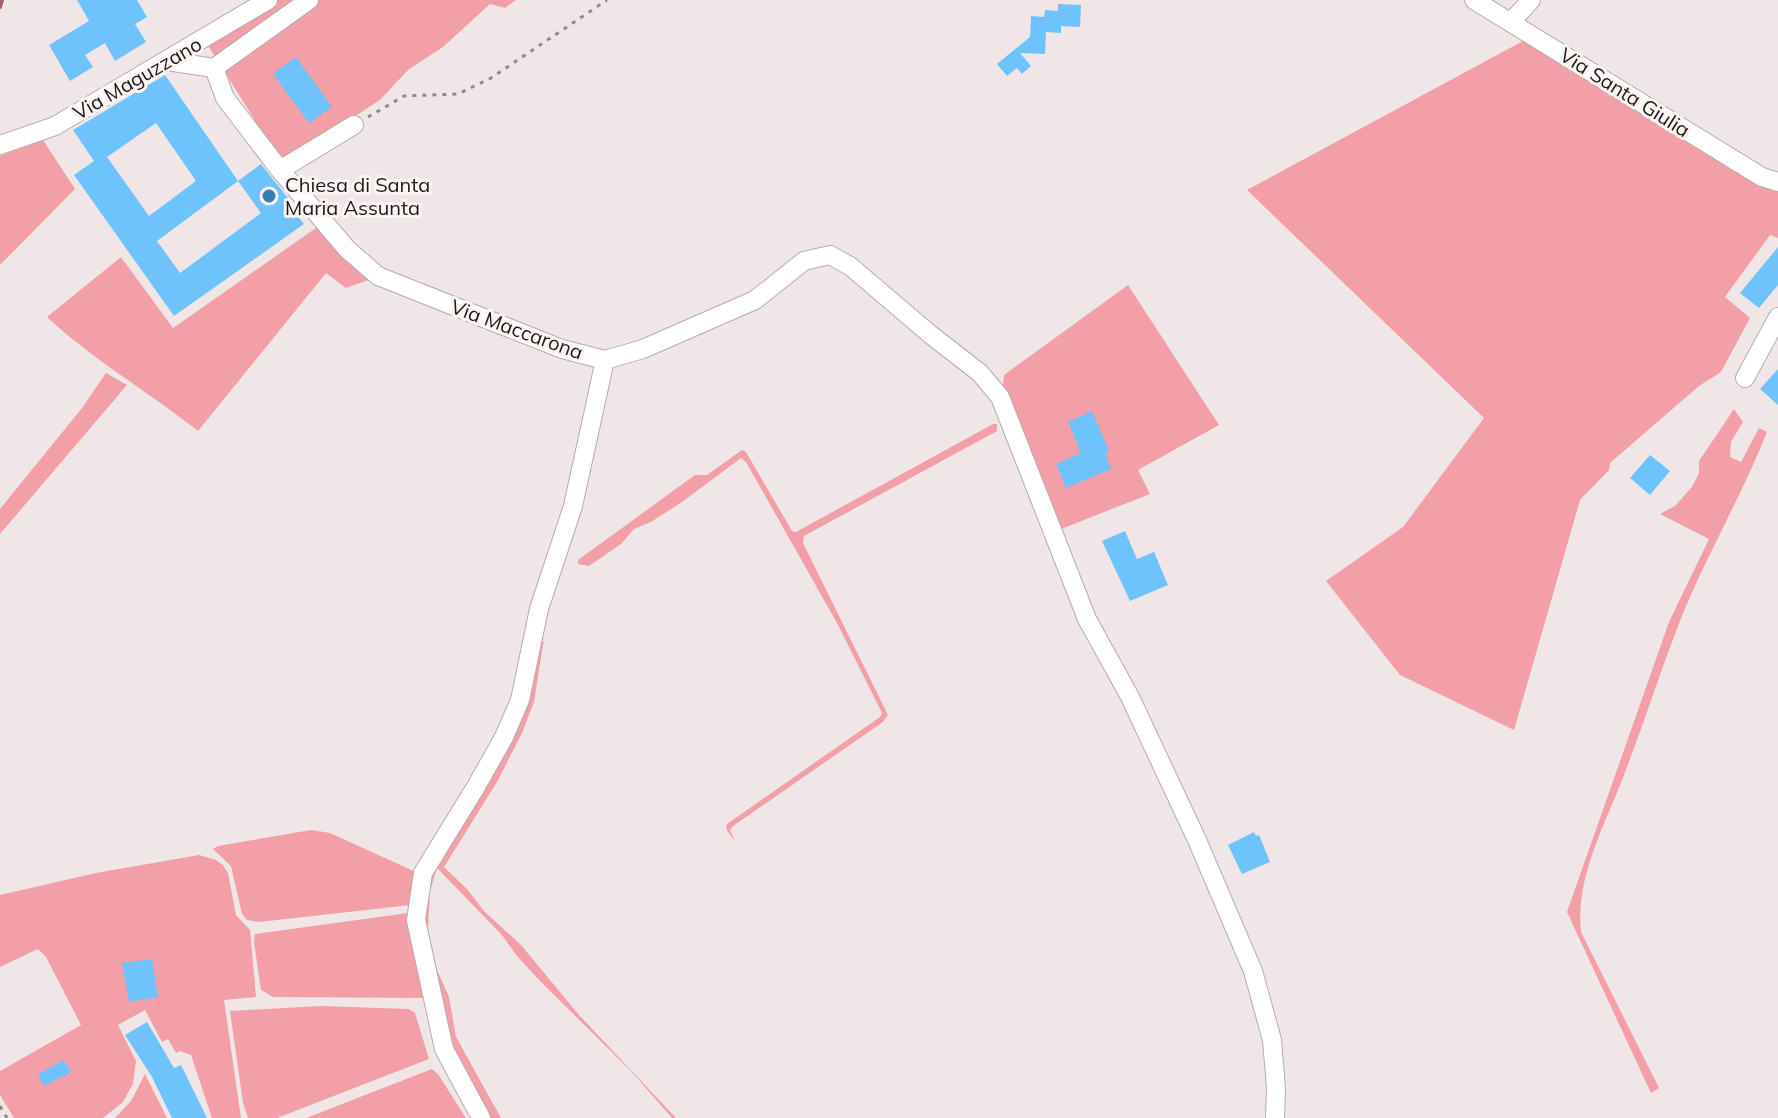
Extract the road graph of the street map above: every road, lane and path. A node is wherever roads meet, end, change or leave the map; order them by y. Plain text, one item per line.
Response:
1 (268, 0) edge
2 (309, 0) edge
3 (607, 0) edge
4 (1474, 0) edge
5 (1531, 0) edge
6 (1511, 22) junction
7 (167, 61) junction
8 (214, 68) junction
9 (354, 125) joint
10 (0, 145) edge
11 (280, 170) junction
12 (1778, 182) edge
13 (1778, 317) edge
14 (605, 360) junction
15 (1745, 378) dead end
16 (0, 1106) edge
17 (7, 1118) edge
18 (481, 1118) edge
19 (1275, 1118) edge

1 - 7 street, Via Maguzzano
2 - 8 street
3 - 9 path
4 - 6 street, Via Santa Giulia
5 - 6 street
6 - 12 street, Via Santa Giulia
7 - 8 street
7 - 10 street, Via Maguzzano
8 - 11 street, Via Maccarona
9 - 11 street
11 - 14 street, Via Maccarona
13 - 15 street
14 - 18 street
14 - 19 street, Via Maccarona
16 - 17 path

